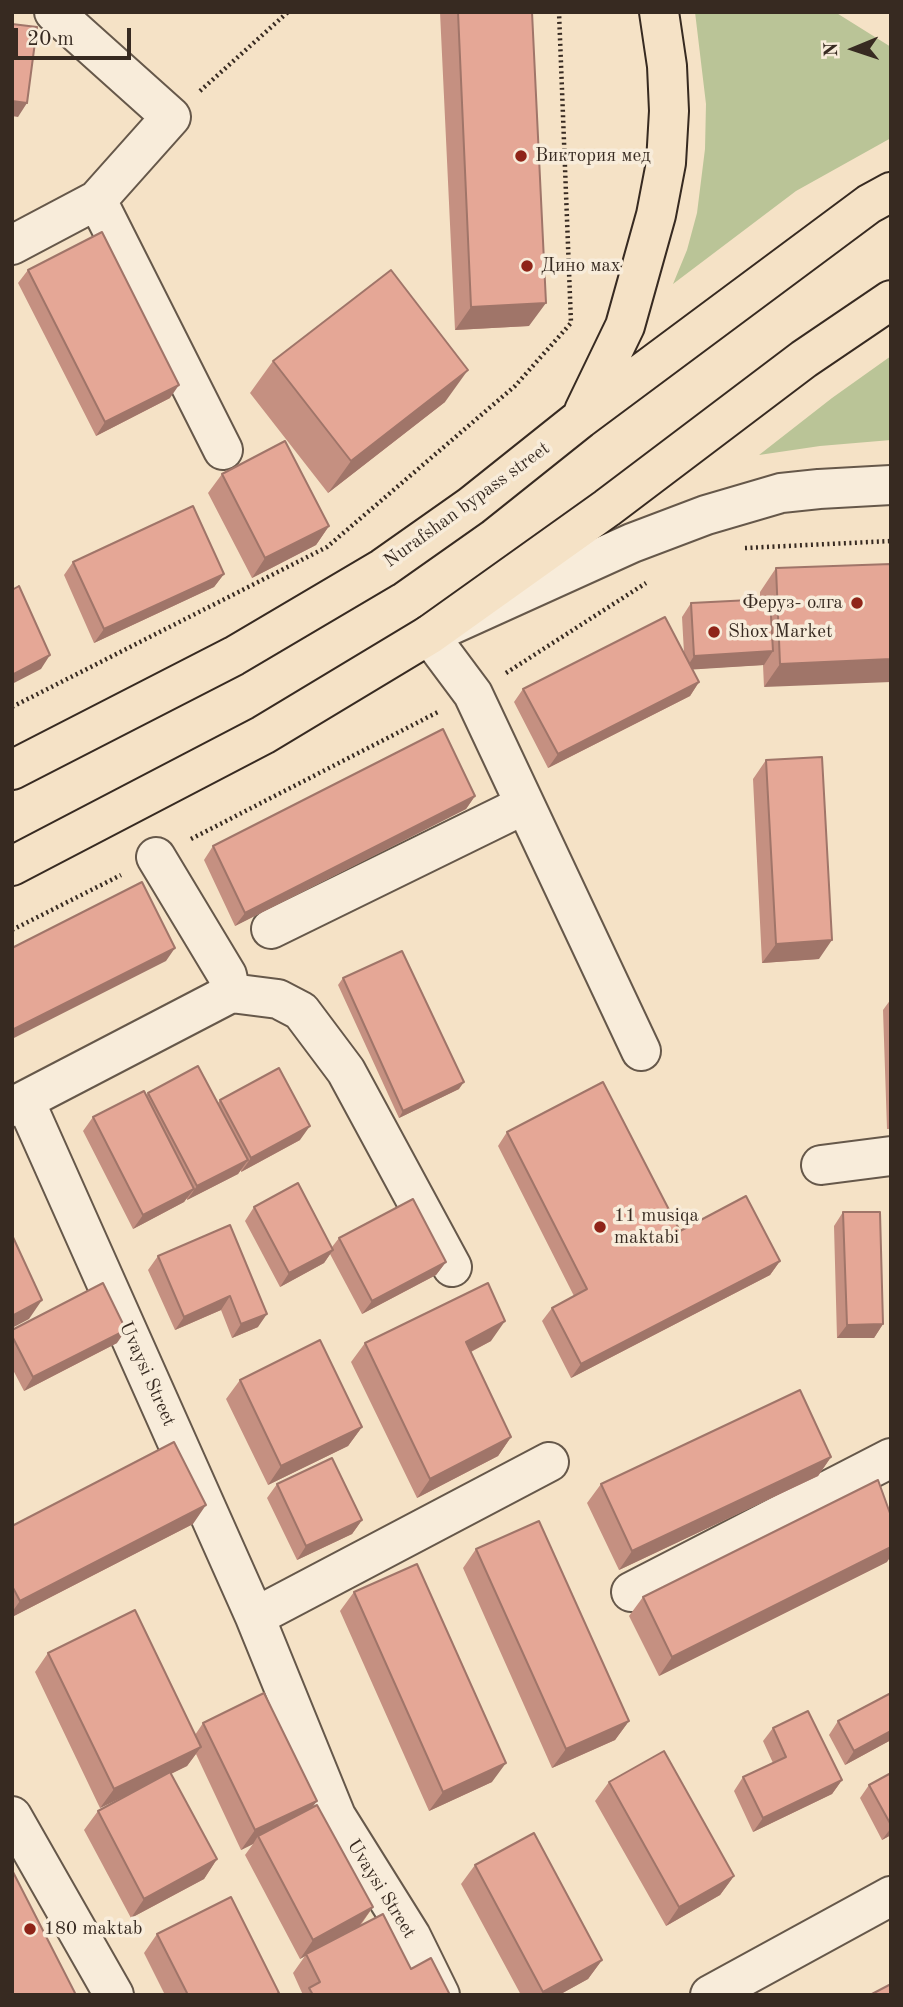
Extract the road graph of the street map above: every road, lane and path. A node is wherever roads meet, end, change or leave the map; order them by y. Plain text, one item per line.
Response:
1 (54, 12) edge
2 (288, 12) edge
3 (559, 12) edge
4 (659, 12) edge
5 (171, 117) junction
6 (891, 192) edge
7 (97, 200) junction
8 (12, 245) edge
9 (891, 300) edge
10 (580, 419) junction
11 (223, 450) dead end
12 (891, 485) edge
13 (891, 541) edge
14 (738, 548) dead end
15 (656, 577) dead end
16 (429, 635) junction
17 (473, 694) junction
18 (12, 707) edge
19 (12, 770) edge
20 (524, 804) junction
21 (156, 858) junction
22 (12, 866) edge
23 (271, 929) dead end
24 (12, 930) edge
25 (231, 993) junction
26 (641, 1051) dead end
27 (18, 1104) edge
28 (891, 1156) edge
29 (821, 1165) dead end
30 (452, 1267) dead end
31 (891, 1458) edge
32 (549, 1462) dead end
33 (631, 1592) dead end
34 (255, 1617) junction
35 (12, 1816) edge
36 (891, 1896) edge
37 (114, 1995) edge
38 (440, 1995) edge
39 (710, 1995) edge

1 - 5 street
2 - 5 path
3 - 18 path
4 - 10 main road
5 - 7 street
6 - 10 main road, Nurafshan bypass street
7 - 8 street
7 - 11 street
9 - 16 main road
10 - 19 main road, Nurafshan bypass street
12 - 16 street
13 - 14 path
15 - 17 path
16 - 17 street
16 - 22 main road
17 - 20 street
17 - 21 path
20 - 23 street
20 - 26 street
21 - 24 path
21 - 25 street
25 - 27 street, Uvaysi Street
25 - 30 street
27 - 34 street, Uvaysi Street
28 - 29 street
31 - 33 street
32 - 34 street
34 - 38 street, Uvaysi Street
35 - 37 street
36 - 39 street

